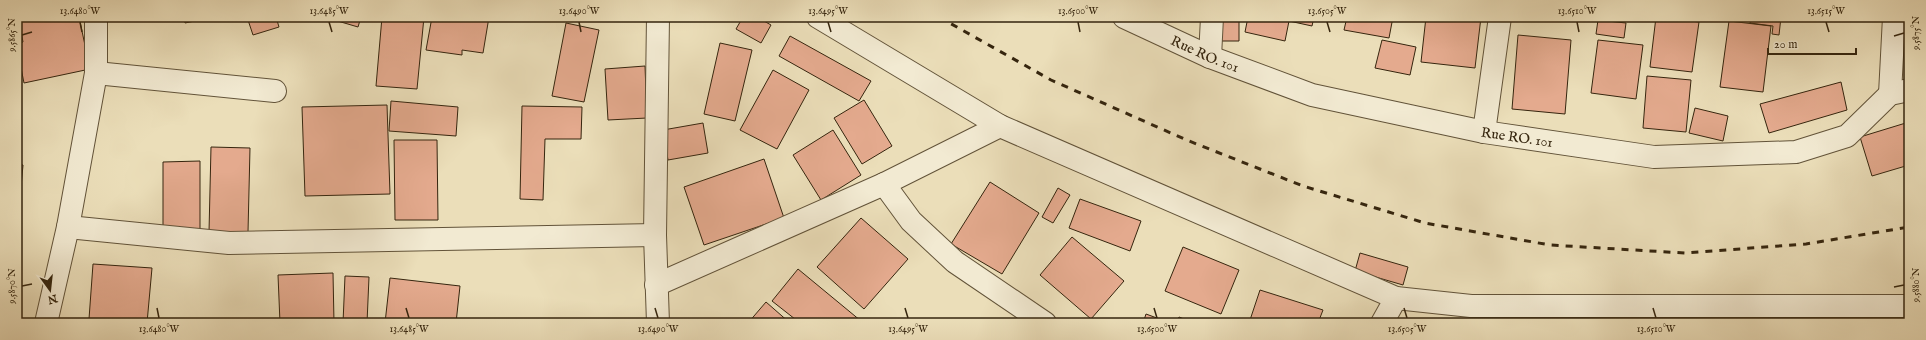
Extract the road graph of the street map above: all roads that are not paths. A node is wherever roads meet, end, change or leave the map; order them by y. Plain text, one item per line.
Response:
1 (96, 17) edge
2 (658, 17) edge
3 (818, 17) edge
4 (1124, 17) edge
5 (1212, 17) edge
6 (1500, 17) edge
7 (1894, 17) edge
8 (1210, 57) junction
9 (96, 73) junction
10 (275, 90) dead end
11 (1900, 92) edge
12 (1000, 126) junction
13 (1484, 132) junction
14 (884, 184) junction
15 (68, 227) junction
16 (655, 235) junction
17 (656, 285) junction
18 (1396, 298) junction
19 (1909, 306) edge
20 (1472, 314) edge
21 (1865, 314) edge
22 (46, 323) edge
23 (658, 323) edge
24 (1045, 323) edge
25 (1382, 323) edge

1 - 9 street
2 - 16 street
3 - 12 street
4 - 8 street, Rue RO. 101
5 - 8 street
6 - 13 street
7 - 11 street
8 - 13 street, Rue RO. 101
9 - 10 street
9 - 15 street
11 - 13 street, Rue RO. 101
12 - 14 street
12 - 18 street
14 - 17 street
14 - 24 street
15 - 16 street
15 - 22 street
16 - 17 street
17 - 23 street
18 - 20 street
18 - 25 street
19 - 21 street
20 - 21 street

